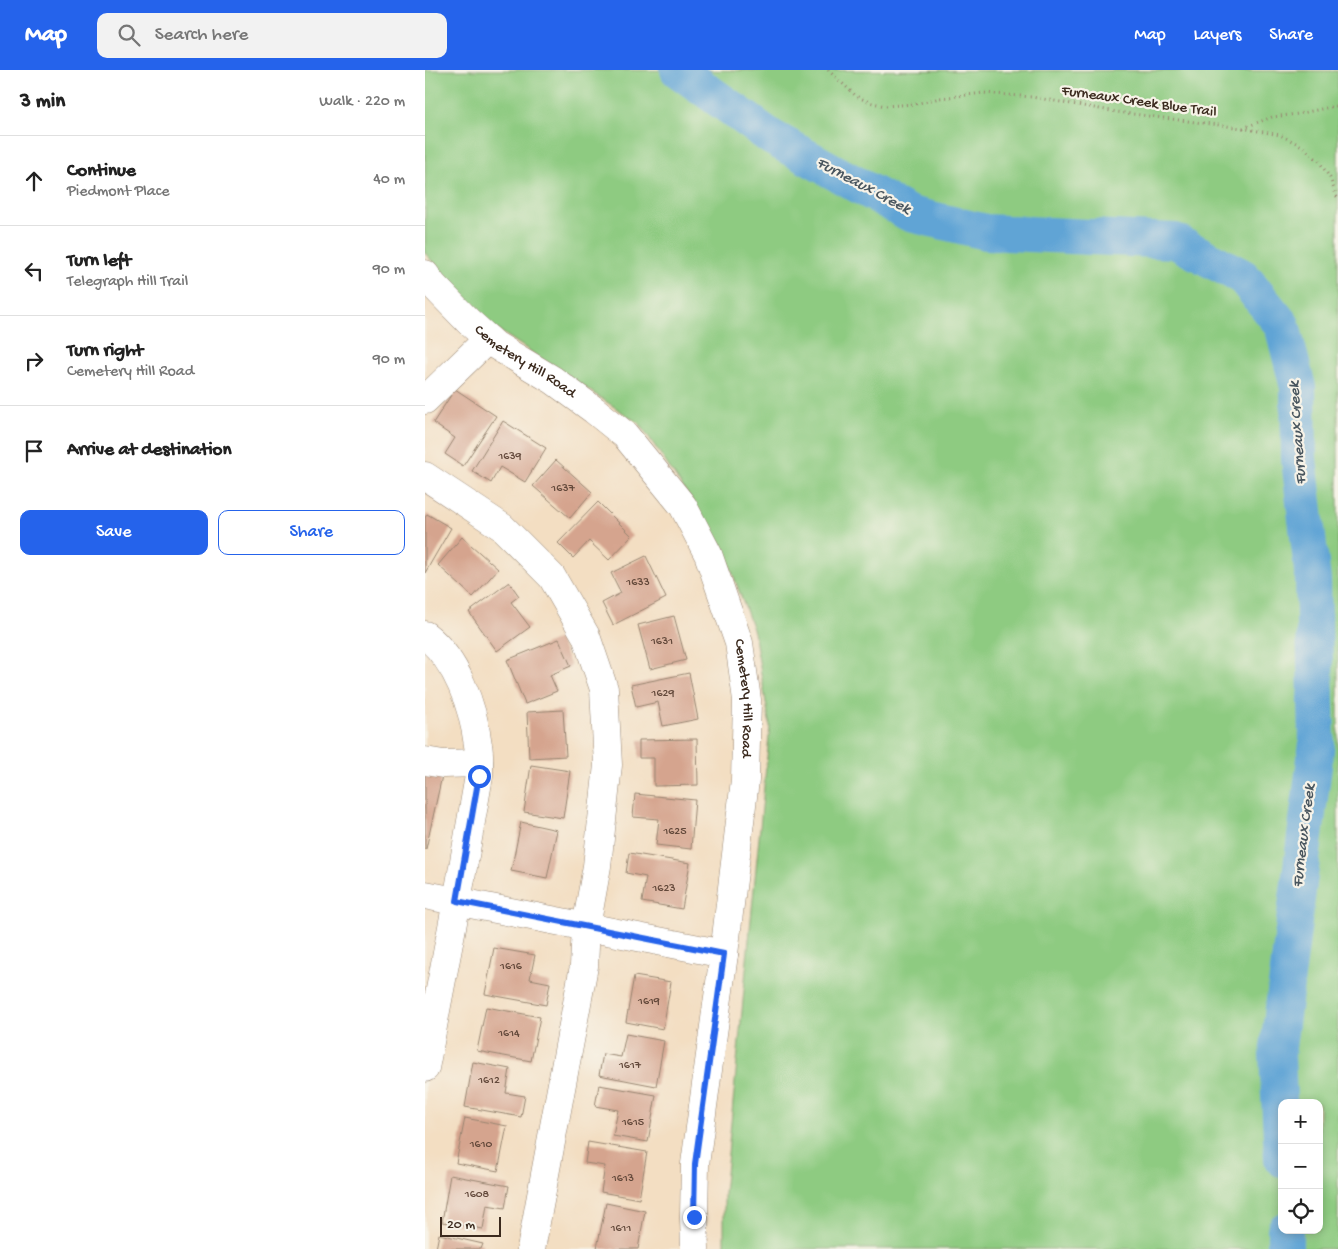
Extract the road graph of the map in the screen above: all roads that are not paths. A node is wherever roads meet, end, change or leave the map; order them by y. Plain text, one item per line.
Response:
1 (425, 274) edge
2 (487, 339) junction
3 (425, 400) edge
4 (425, 476) edge
5 (425, 635) edge
6 (425, 761) edge
7 (479, 763) junction
8 (425, 895) edge
9 (457, 901) junction
10 (586, 927) junction
11 (724, 954) junction
12 (425, 1068) edge
13 (531, 1249) edge
14 (695, 1249) edge

1 - 2 street, Cemetery Hill Road
2 - 3 street
2 - 11 street, Cemetery Hill Road
4 - 10 street
5 - 7 street
6 - 7 street
7 - 9 street
8 - 9 street
9 - 10 street
9 - 12 street
10 - 11 street
10 - 13 street
11 - 14 street, Cemetery Hill Road

